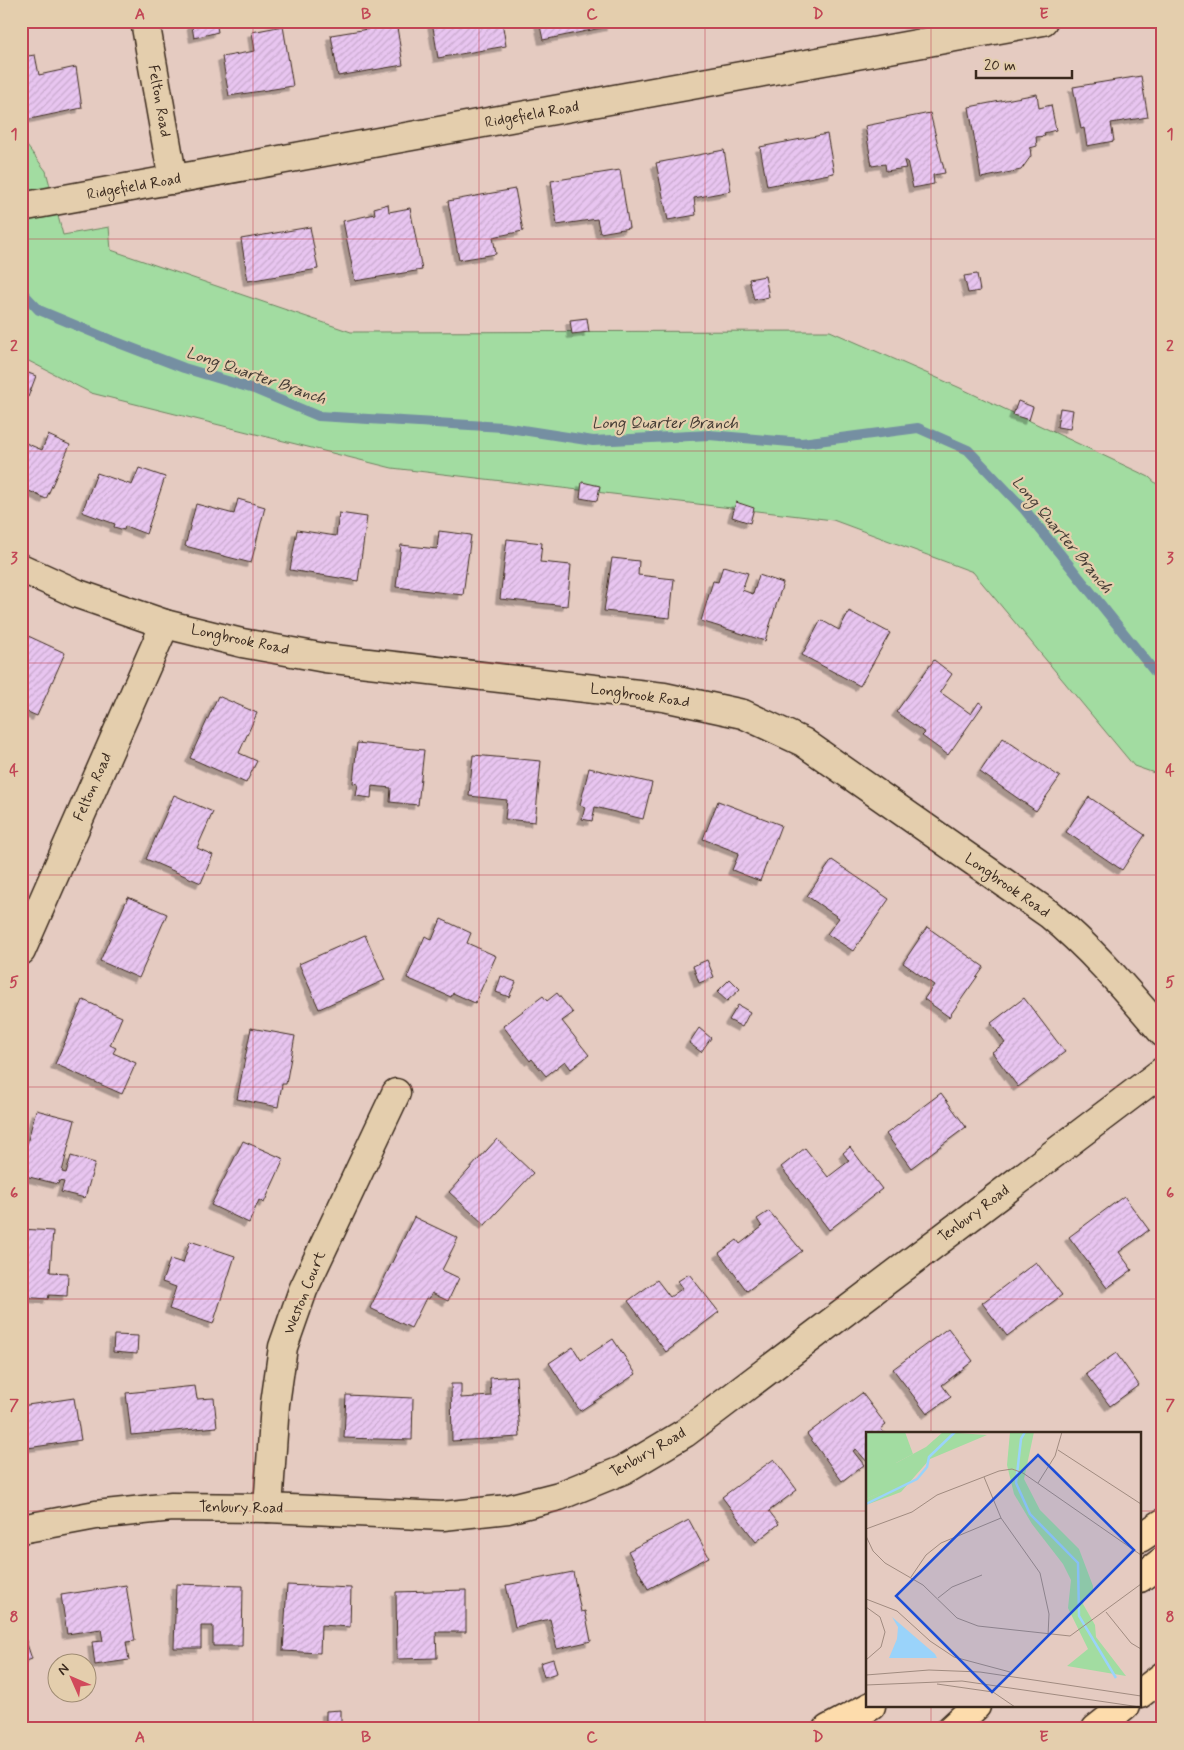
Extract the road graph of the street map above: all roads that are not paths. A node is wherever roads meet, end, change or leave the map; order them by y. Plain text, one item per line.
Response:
1 (145, 21) edge
2 (1043, 21) edge
3 (173, 180) junction
4 (21, 208) edge
5 (21, 568) edge
6 (165, 624) junction
7 (21, 950) edge
8 (1163, 1033) edge
9 (1163, 1071) edge
10 (396, 1093) dead end
11 (268, 1508) junction
12 (1163, 1524) edge
13 (21, 1529) edge
14 (1142, 1537) edge
15 (1163, 1561) edge
16 (1142, 1577) edge
17 (1163, 1676) edge
18 (1142, 1692) edge
19 (867, 1708) edge
20 (974, 1708) edge
21 (1122, 1708) edge
22 (828, 1729) edge
23 (950, 1729) edge
24 (1096, 1729) edge

1 - 3 street, Felton Road
2 - 3 street, Ridgefield Road
3 - 4 street, Ridgefield Road
5 - 6 street, Longbrook Road
6 - 7 street, Felton Road
6 - 8 street, Longbrook Road
9 - 11 street, Tenbury Road
10 - 11 street, Weston Court
11 - 13 street, Tenbury Road
12 - 14 highway
15 - 16 highway
17 - 18 highway
19 - 22 highway
20 - 23 highway
21 - 24 highway

